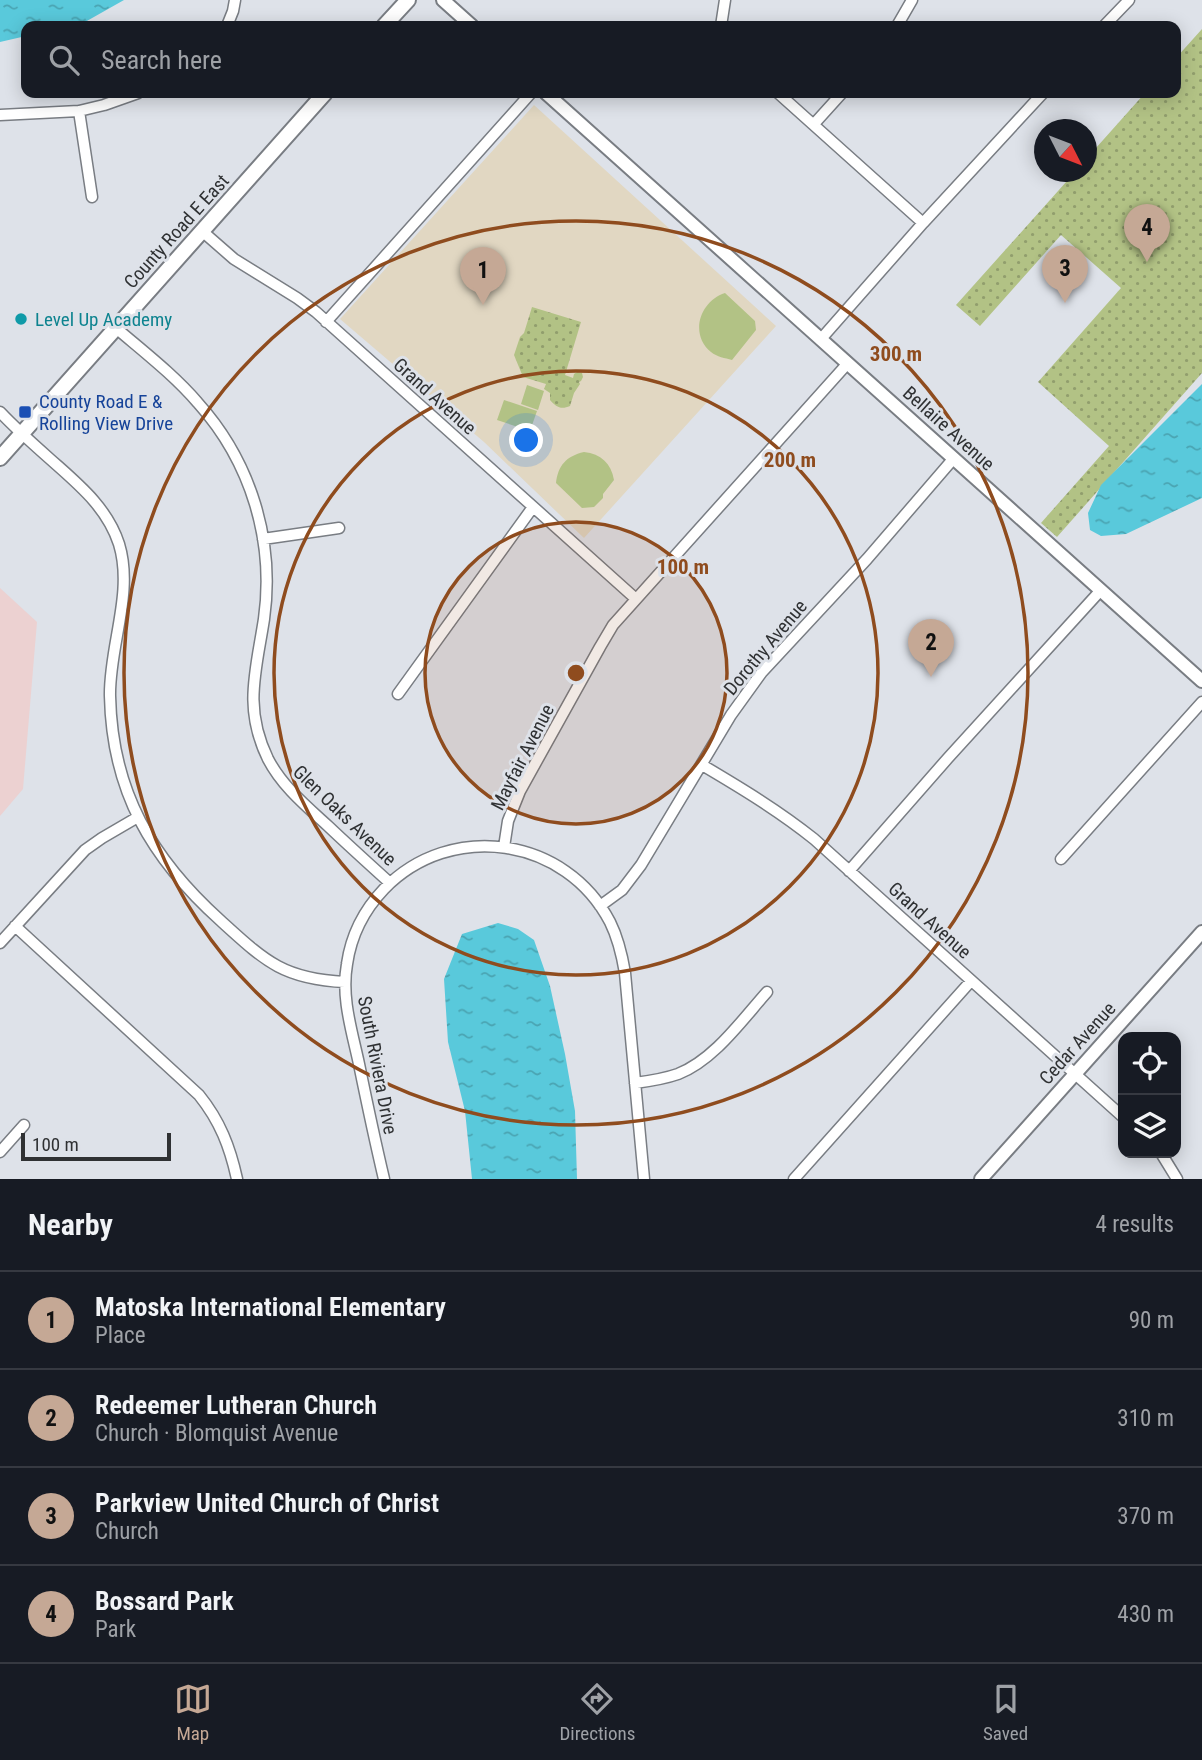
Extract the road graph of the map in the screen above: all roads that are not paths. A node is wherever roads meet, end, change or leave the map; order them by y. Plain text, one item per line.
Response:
1 (235, 0) edge
2 (408, 0) edge
3 (443, 0) edge
4 (725, 0) edge
5 (912, 0) edge
6 (1129, 0) edge
7 (229, 21) edge
8 (389, 21) edge
9 (466, 21) edge
10 (722, 21) edge
11 (900, 21) edge
12 (1109, 21) edge
13 (124, 98) edge
14 (321, 98) edge
15 (527, 98) edge
16 (552, 98) edge
17 (784, 98) edge
18 (837, 98) edge
19 (1038, 98) edge
20 (79, 111) junction
21 (0, 115) edge
22 (814, 124) junction
23 (92, 197) dead end
24 (923, 223) junction
25 (202, 231) junction
26 (326, 322) junction
27 (116, 328) junction
28 (821, 339) junction
29 (848, 363) junction
30 (0, 412) edge
31 (22, 434) junction
32 (0, 458) edge
33 (954, 458) junction
34 (533, 507) junction
35 (339, 528) dead end
36 (263, 539) junction
37 (1101, 590) junction
38 (636, 599) junction
39 (1202, 681) edge
40 (398, 694) dead end
41 (1202, 702) edge
42 (702, 765) junction
43 (138, 817) junction
44 (504, 847) junction
45 (1061, 859) dead end
46 (849, 871) junction
47 (390, 883) junction
48 (600, 906) junction
49 (15, 926) junction
50 (1202, 932) edge
51 (0, 943) edge
52 (971, 981) junction
53 (345, 982) junction
54 (767, 992) dead end
55 (1075, 1074) junction
56 (635, 1083) junction
57 (1118, 1113) edge
58 (24, 1125) dead end
59 (0, 1152) edge
60 (1164, 1158) edge
61 (237, 1179) edge
62 (384, 1179) edge
63 (644, 1179) edge
64 (794, 1179) edge
65 (981, 1179) edge
66 (1177, 1179) edge

1 - 7 street
2 - 8 main road
3 - 9 street
4 - 10 street
5 - 11 street
6 - 12 street
13 - 20 street
14 - 25 main road, County Road E East
15 - 26 street
16 - 28 street, Bellaire Avenue
17 - 22 street
18 - 22 street
19 - 24 street
20 - 21 street
20 - 23 street
22 - 24 street
24 - 28 street
25 - 26 street, Grand Avenue
25 - 27 main road, County Road E East
26 - 34 street, Grand Avenue
27 - 31 main road, County Road E East
27 - 36 street, Glen Oaks Avenue
28 - 29 street, Bellaire Avenue
29 - 33 street, Bellaire Avenue
29 - 38 street, Mayfair Avenue
30 - 31 street
31 - 32 main road, County Road E East
31 - 43 street
33 - 37 street, Bellaire Avenue
33 - 42 street, Dorothy Avenue
34 - 38 street, Grand Avenue
34 - 40 street
35 - 36 street
36 - 47 street, Glen Oaks Avenue
37 - 39 street, Bellaire Avenue
37 - 46 street
38 - 44 street, Mayfair Avenue
41 - 45 street
42 - 46 street, Grand Avenue
42 - 48 street, Dorothy Avenue
43 - 49 street
43 - 53 street
44 - 47 street, South Riviera Drive
44 - 48 street, South Riviera Drive
46 - 52 street, Grand Avenue
47 - 53 street, South Riviera Drive
48 - 56 street, South Riviera Drive
49 - 51 street
49 - 61 street
50 - 55 street, Cedar Avenue
52 - 55 street, Grand Avenue
52 - 64 street
53 - 62 street, South Riviera Drive
54 - 56 street
55 - 57 street, Grand Avenue
55 - 65 street, Cedar Avenue
56 - 63 street, South Riviera Drive
58 - 59 street
60 - 66 street

